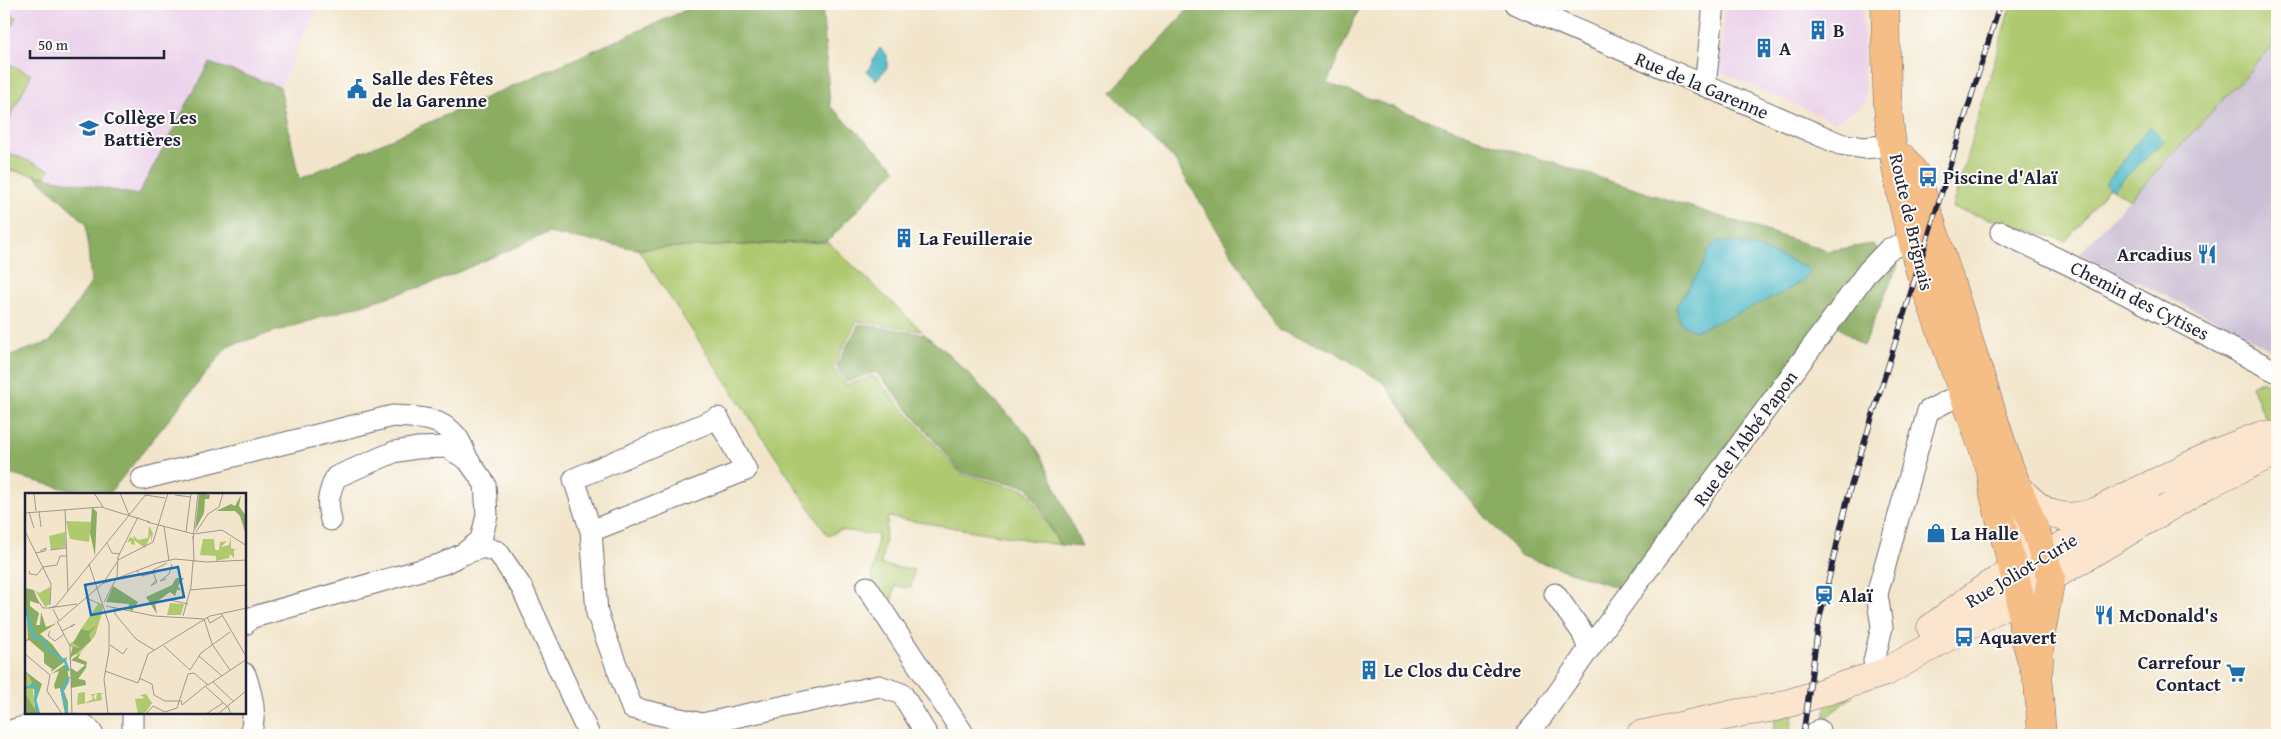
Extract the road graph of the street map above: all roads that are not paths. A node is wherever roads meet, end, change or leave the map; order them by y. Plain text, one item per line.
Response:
1 (1516, 4) edge
2 (1714, 4) edge
3 (1885, 4) edge
4 (1705, 86) junction
5 (1893, 144) junction
6 (2000, 232) dead end
7 (1912, 241) junction
8 (2277, 372) edge
9 (1963, 393) junction
10 (2277, 436) edge
11 (2277, 451) edge
12 (468, 460) junction
13 (142, 479) dead end
14 (2018, 487) junction
15 (331, 520) dead end
16 (591, 531) junction
17 (463, 554) junction
18 (2032, 572) junction
19 (867, 586) dead end
20 (1555, 594) dead end
21 (246, 623) edge
22 (1588, 649) junction
23 (1874, 661) junction
24 (246, 677) edge
25 (2038, 683) junction
26 (1738, 713) junction
27 (133, 714) edge
28 (4, 734) edge
29 (93, 735) edge
30 (134, 735) edge
31 (250, 735) edge
32 (589, 735) edge
33 (926, 735) edge
34 (964, 735) edge
35 (1526, 735) edge
36 (1640, 735) edge
37 (2042, 735) edge

1 - 4 street, Rue de la Garenne
2 - 4 street
3 - 5 main road
4 - 5 street, Rue de la Garenne
5 - 7 main road, Route de Brignais
5 - 14 main road, Route de Brignais
6 - 8 street, Chemin des Cytises
7 - 9 main road, Route de Brignais
7 - 22 street, Rue de l'Abbé Papon
9 - 18 main road, Route de Brignais
9 - 23 street
10 - 14 main road, Rue Joliot-Curie
10 - 18 main road, Rue Joliot-Curie
11 - 18 main road, Rue Joliot-Curie
12 - 13 street
12 - 15 street
12 - 17 street
14 - 18 main road, Route de Brignais
16 - 16 street
16 - 33 street
17 - 21 street
17 - 32 street
18 - 23 main road, Rue Joliot-Curie
18 - 25 main road, Route de Brignais
18 - 25 main road, Route de Brignais
18 - 26 main road, Rue Joliot-Curie
19 - 34 street
20 - 22 street
22 - 35 street, Rue de l'Abbé Papon
23 - 26 main road, Rue Joliot-Curie
24 - 31 street
25 - 37 main road, Route de Brignais
26 - 36 main road, Rue Joliot-Curie
27 - 30 street
28 - 29 street

